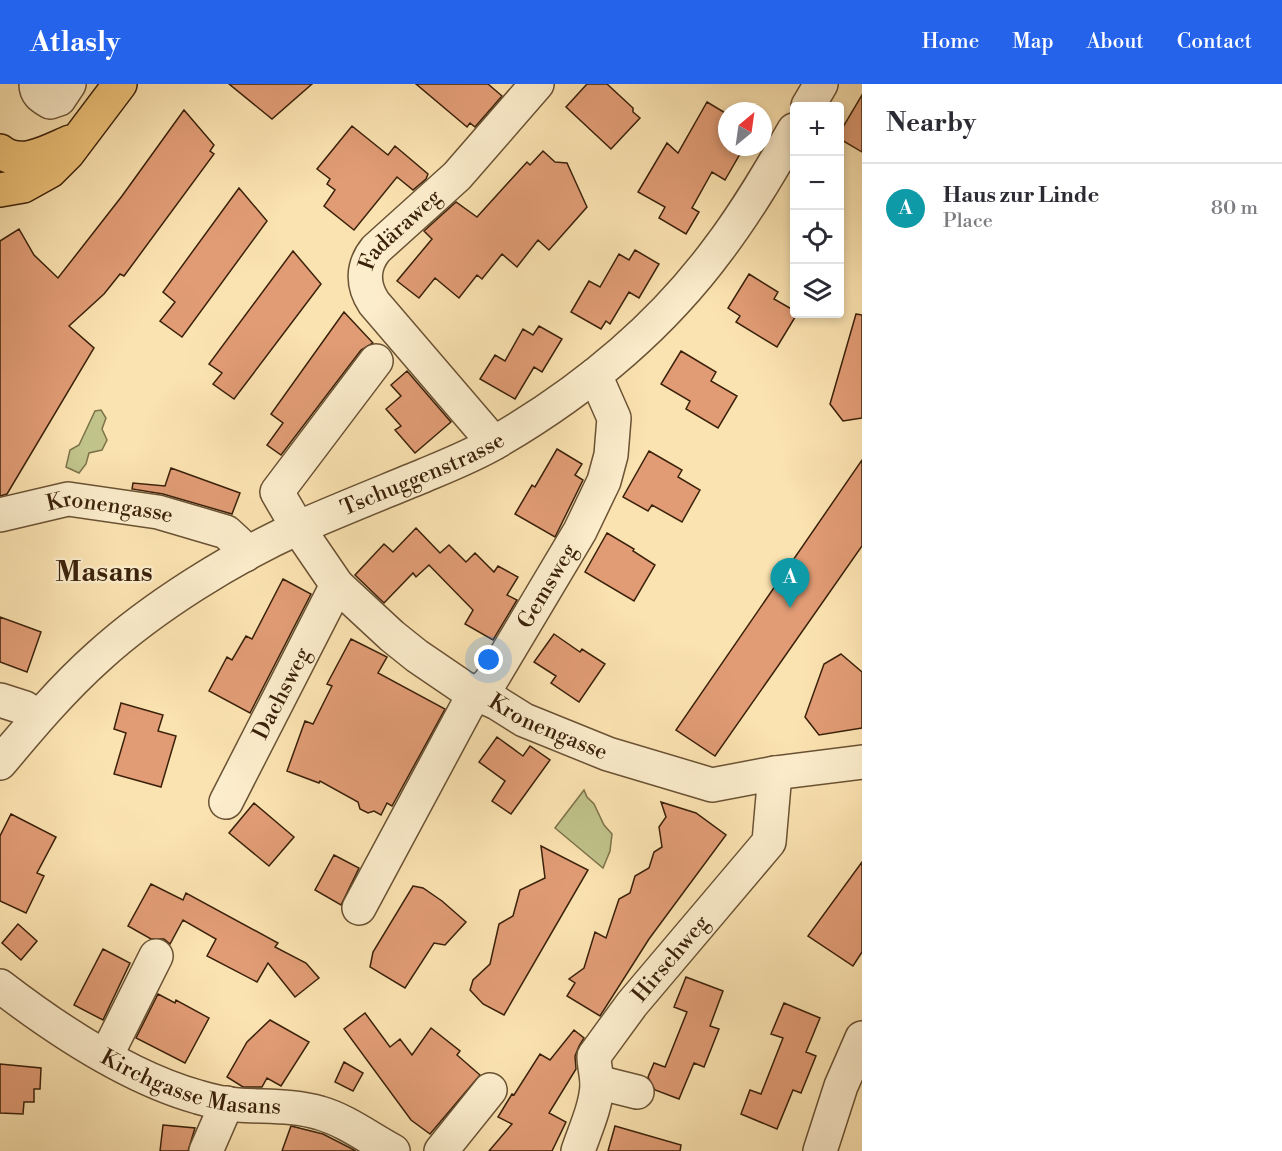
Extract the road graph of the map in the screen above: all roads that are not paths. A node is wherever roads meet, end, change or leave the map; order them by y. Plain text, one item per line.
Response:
1 (36, 84) edge
2 (69, 84) edge
3 (120, 84) edge
4 (537, 84) edge
5 (821, 84) edge
6 (810, 102) edge
7 (77, 138) junction
8 (790, 138) edge
9 (0, 152) edge
10 (0, 190) edge
11 (376, 361) dead end
12 (595, 375) junction
13 (494, 443) junction
14 (0, 515) edge
15 (298, 528) junction
16 (245, 555) junction
17 (337, 585) junction
18 (478, 693) junction
19 (0, 700) edge
20 (38, 717) junction
21 (862, 762) edge
22 (0, 763) edge
23 (775, 773) junction
24 (226, 802) dead end
25 (358, 908) dead end
26 (156, 956) dead end
27 (0, 986) edge
28 (862, 1038) edge
29 (106, 1056) junction
30 (597, 1082) junction
31 (852, 1087) edge
32 (490, 1090) dead end
33 (637, 1092) dead end
34 (227, 1103) junction
35 (206, 1151) edge
36 (393, 1151) edge
37 (441, 1151) edge
38 (579, 1151) edge
39 (820, 1151) edge

1 - 2 street
3 - 7 main road
4 - 13 street, Fadäraweg
5 - 6 street
7 - 9 main road
7 - 10 main road
8 - 12 street, Tschuggenstrasse
11 - 15 street, Kronengasse
12 - 13 street, Tschuggenstrasse
12 - 18 street, Gemsweg
13 - 15 street, Tschuggenstrasse
14 - 16 street, Kronengasse
15 - 16 street, Tschuggenstrasse
15 - 17 street, Kronengasse
16 - 20 street, Tschuggenstrasse
17 - 18 street, Kronengasse
17 - 24 street, Dachsweg
18 - 23 street, Kronengasse
18 - 25 street, Gemsweg
19 - 20 street
20 - 22 street, Tschuggenstrasse
21 - 23 street, Kronengasse
23 - 30 street, Hirschweg
26 - 29 street
27 - 29 street, Kirchgasse Masans
28 - 31 street
29 - 34 street, Kirchgasse Masans
30 - 33 street
30 - 38 street, Hirschweg
31 - 39 street
32 - 37 street
34 - 35 street
34 - 36 street, Kirchgasse Masans

